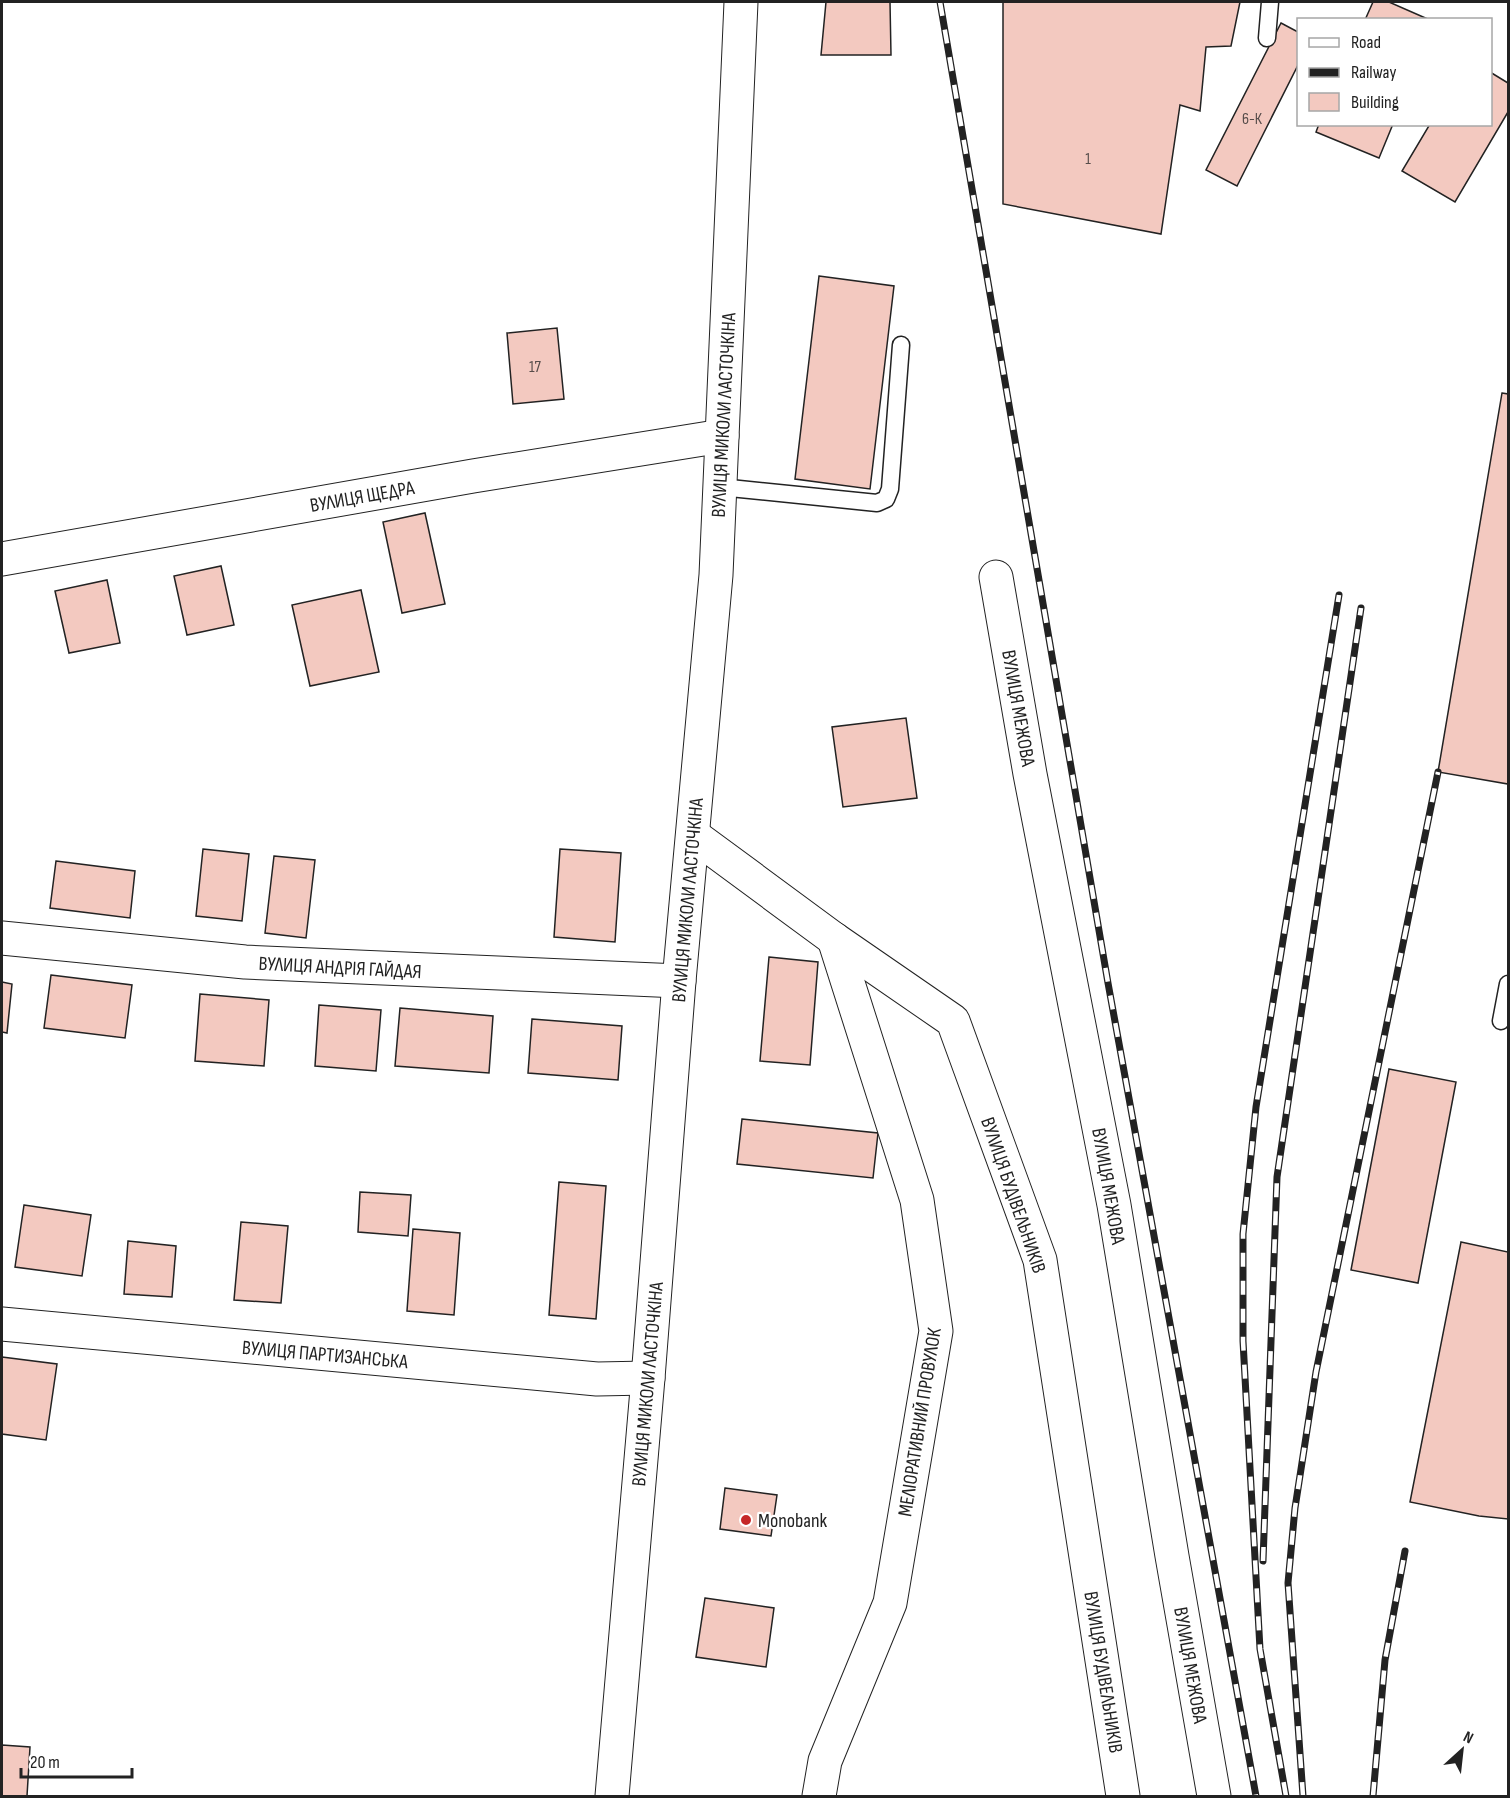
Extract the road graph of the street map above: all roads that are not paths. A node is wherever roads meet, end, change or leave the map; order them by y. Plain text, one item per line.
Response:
1 (741, 2) edge
2 (1270, 2) edge
3 (1267, 38) dead end
4 (901, 345) dead end
5 (722, 436) junction
6 (720, 487) junction
7 (2, 559) edge
8 (996, 577) dead end
9 (693, 835) junction
10 (2, 938) edge
11 (834, 939) junction
12 (679, 981) junction
13 (1509, 984) edge
14 (1501, 1020) dead end
15 (2, 1324) edge
16 (648, 1378) junction
17 (612, 1797) edge
18 (819, 1797) edge
19 (1123, 1797) edge
20 (1214, 1797) edge

1 - 5 street, ВУЛИЦЯ МИКОЛИ ЛАСТОЧКІНА
2 - 3 lane
4 - 6 lane
5 - 6 street, ВУЛИЦЯ МИКОЛИ ЛАСТОЧКІНА
5 - 7 street, ВУЛИЦЯ ЩЕДРА
6 - 9 street, ВУЛИЦЯ МИКОЛИ ЛАСТОЧКІНА
8 - 20 street, ВУЛИЦЯ МЕЖОВА
9 - 11 street, ВУЛИЦЯ БУДІВЕЛЬНИКІВ
9 - 12 street, ВУЛИЦЯ МИКОЛИ ЛАСТОЧКІНА
10 - 12 street, ВУЛИЦЯ АНДРІЯ ГАЙДАЯ
11 - 18 street, МЕЛІОРАТИВНИЙ ПРОВУЛОК
11 - 19 street, ВУЛИЦЯ БУДІВЕЛЬНИКІВ
12 - 16 street, ВУЛИЦЯ МИКОЛИ ЛАСТОЧКІНА
13 - 14 lane
15 - 16 street, ВУЛИЦЯ ПАРТИЗАНСЬКА
16 - 17 street, ВУЛИЦЯ МИКОЛИ ЛАСТОЧКІНА

